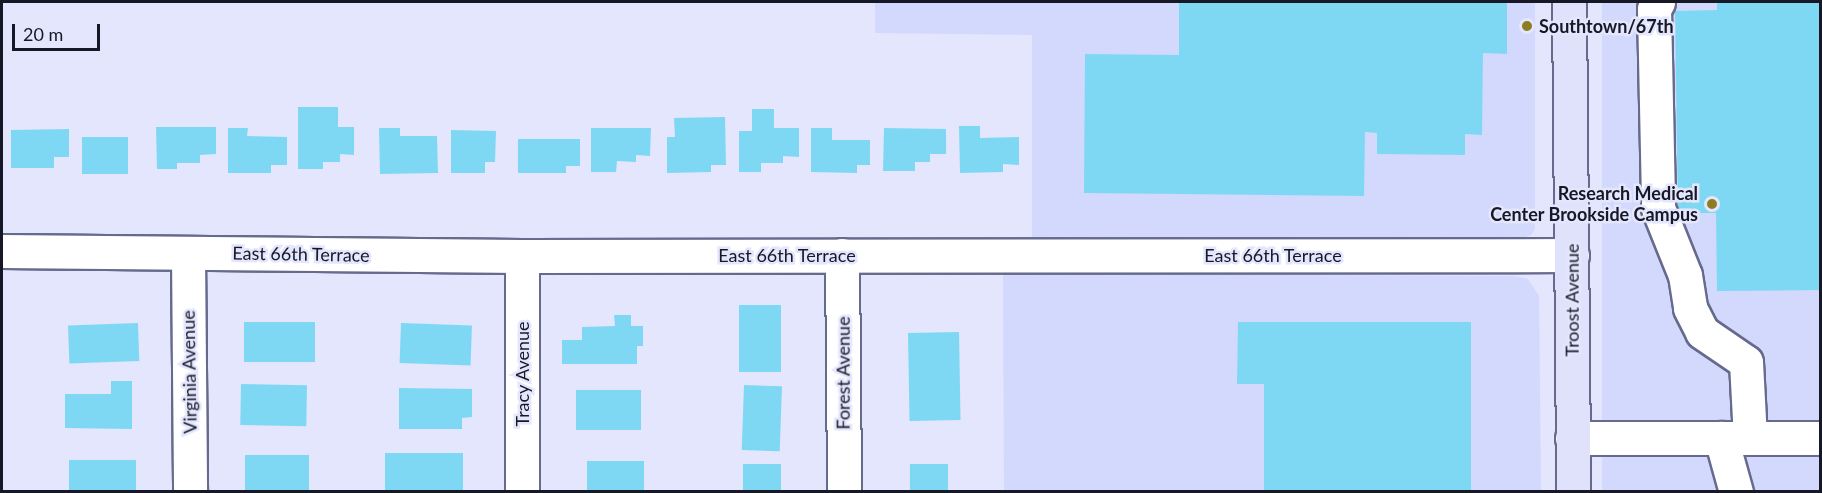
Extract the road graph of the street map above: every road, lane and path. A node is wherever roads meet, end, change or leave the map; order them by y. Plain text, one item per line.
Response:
1 (1569, 2) edge
2 (1658, 2) edge
3 (2, 251) edge
4 (188, 253) junction
5 (842, 255) junction
6 (1572, 255) junction
7 (522, 256) junction
8 (1572, 438) junction
9 (1736, 438) junction
10 (1821, 438) edge
11 (190, 492) edge
12 (522, 492) edge
13 (844, 492) edge
14 (1573, 492) edge
15 (1736, 492) edge

1 - 6 main road, Troost Avenue
2 - 9 street
3 - 4 street, East 66th Terrace
4 - 7 street, East 66th Terrace
4 - 11 street, Virginia Avenue
5 - 6 street, East 66th Terrace
5 - 7 street, East 66th Terrace
5 - 13 street, Forest Avenue
6 - 8 main road, Troost Avenue
7 - 12 street, Tracy Avenue
8 - 9 street
8 - 14 main road, Troost Avenue
9 - 10 street
9 - 15 street

